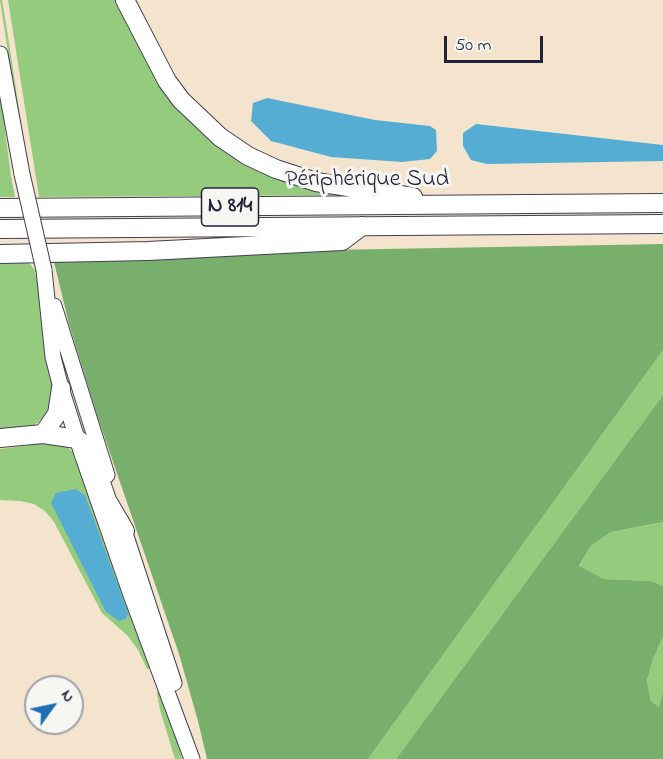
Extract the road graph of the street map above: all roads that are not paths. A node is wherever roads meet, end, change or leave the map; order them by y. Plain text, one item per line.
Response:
1 (125, 0) edge
2 (0, 54) edge
3 (663, 203) edge
4 (459, 205) junction
5 (0, 208) edge
6 (663, 224) edge
7 (362, 226) junction
8 (0, 230) edge
9 (0, 254) edge
10 (44, 270) junction
11 (61, 388) junction
12 (43, 434) junction
13 (0, 438) edge
14 (77, 439) junction
15 (125, 531) junction
16 (193, 759) edge

1 - 4 highway, N 814
2 - 10 main road, bridge
3 - 4 highway, Périphérique Sud / N 814
4 - 5 highway, Périphérique Sud / N 814
6 - 7 highway, Périphérique Sud / N 814
7 - 8 highway, Périphérique Sud / N 814
7 - 9 highway, N 814
10 - 11 main road
10 - 15 main road
11 - 12 highway
11 - 14 main road
12 - 13 highway
12 - 14 highway
14 - 15 highway
14 - 16 main road
15 - 16 main road

